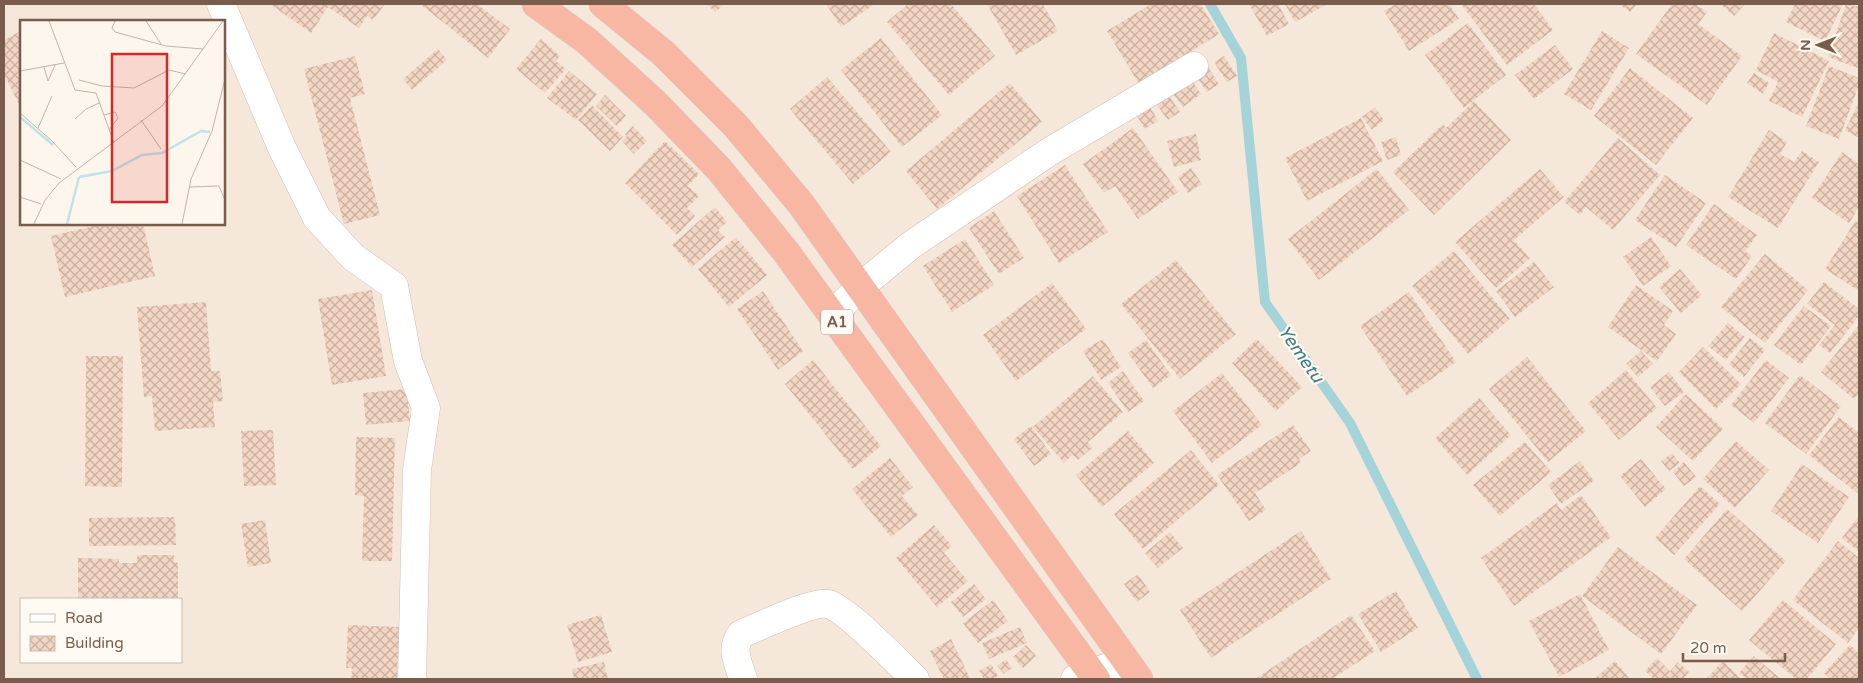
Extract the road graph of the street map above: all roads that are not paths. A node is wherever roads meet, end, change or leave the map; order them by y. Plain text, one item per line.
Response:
1 (221, 4) edge
2 (536, 4) edge
3 (603, 4) edge
4 (1194, 66) dead end
5 (860, 287) junction
6 (832, 315) junction
7 (1132, 670) edge
8 (1087, 677) edge
9 (412, 679) edge
10 (743, 679) edge
11 (915, 679) edge

1 - 9 street
2 - 6 highway, A1
3 - 5 highway, A1
4 - 5 street
5 - 6 street
5 - 7 highway, A1
6 - 8 highway, A1
7 - 8 street
10 - 11 street

